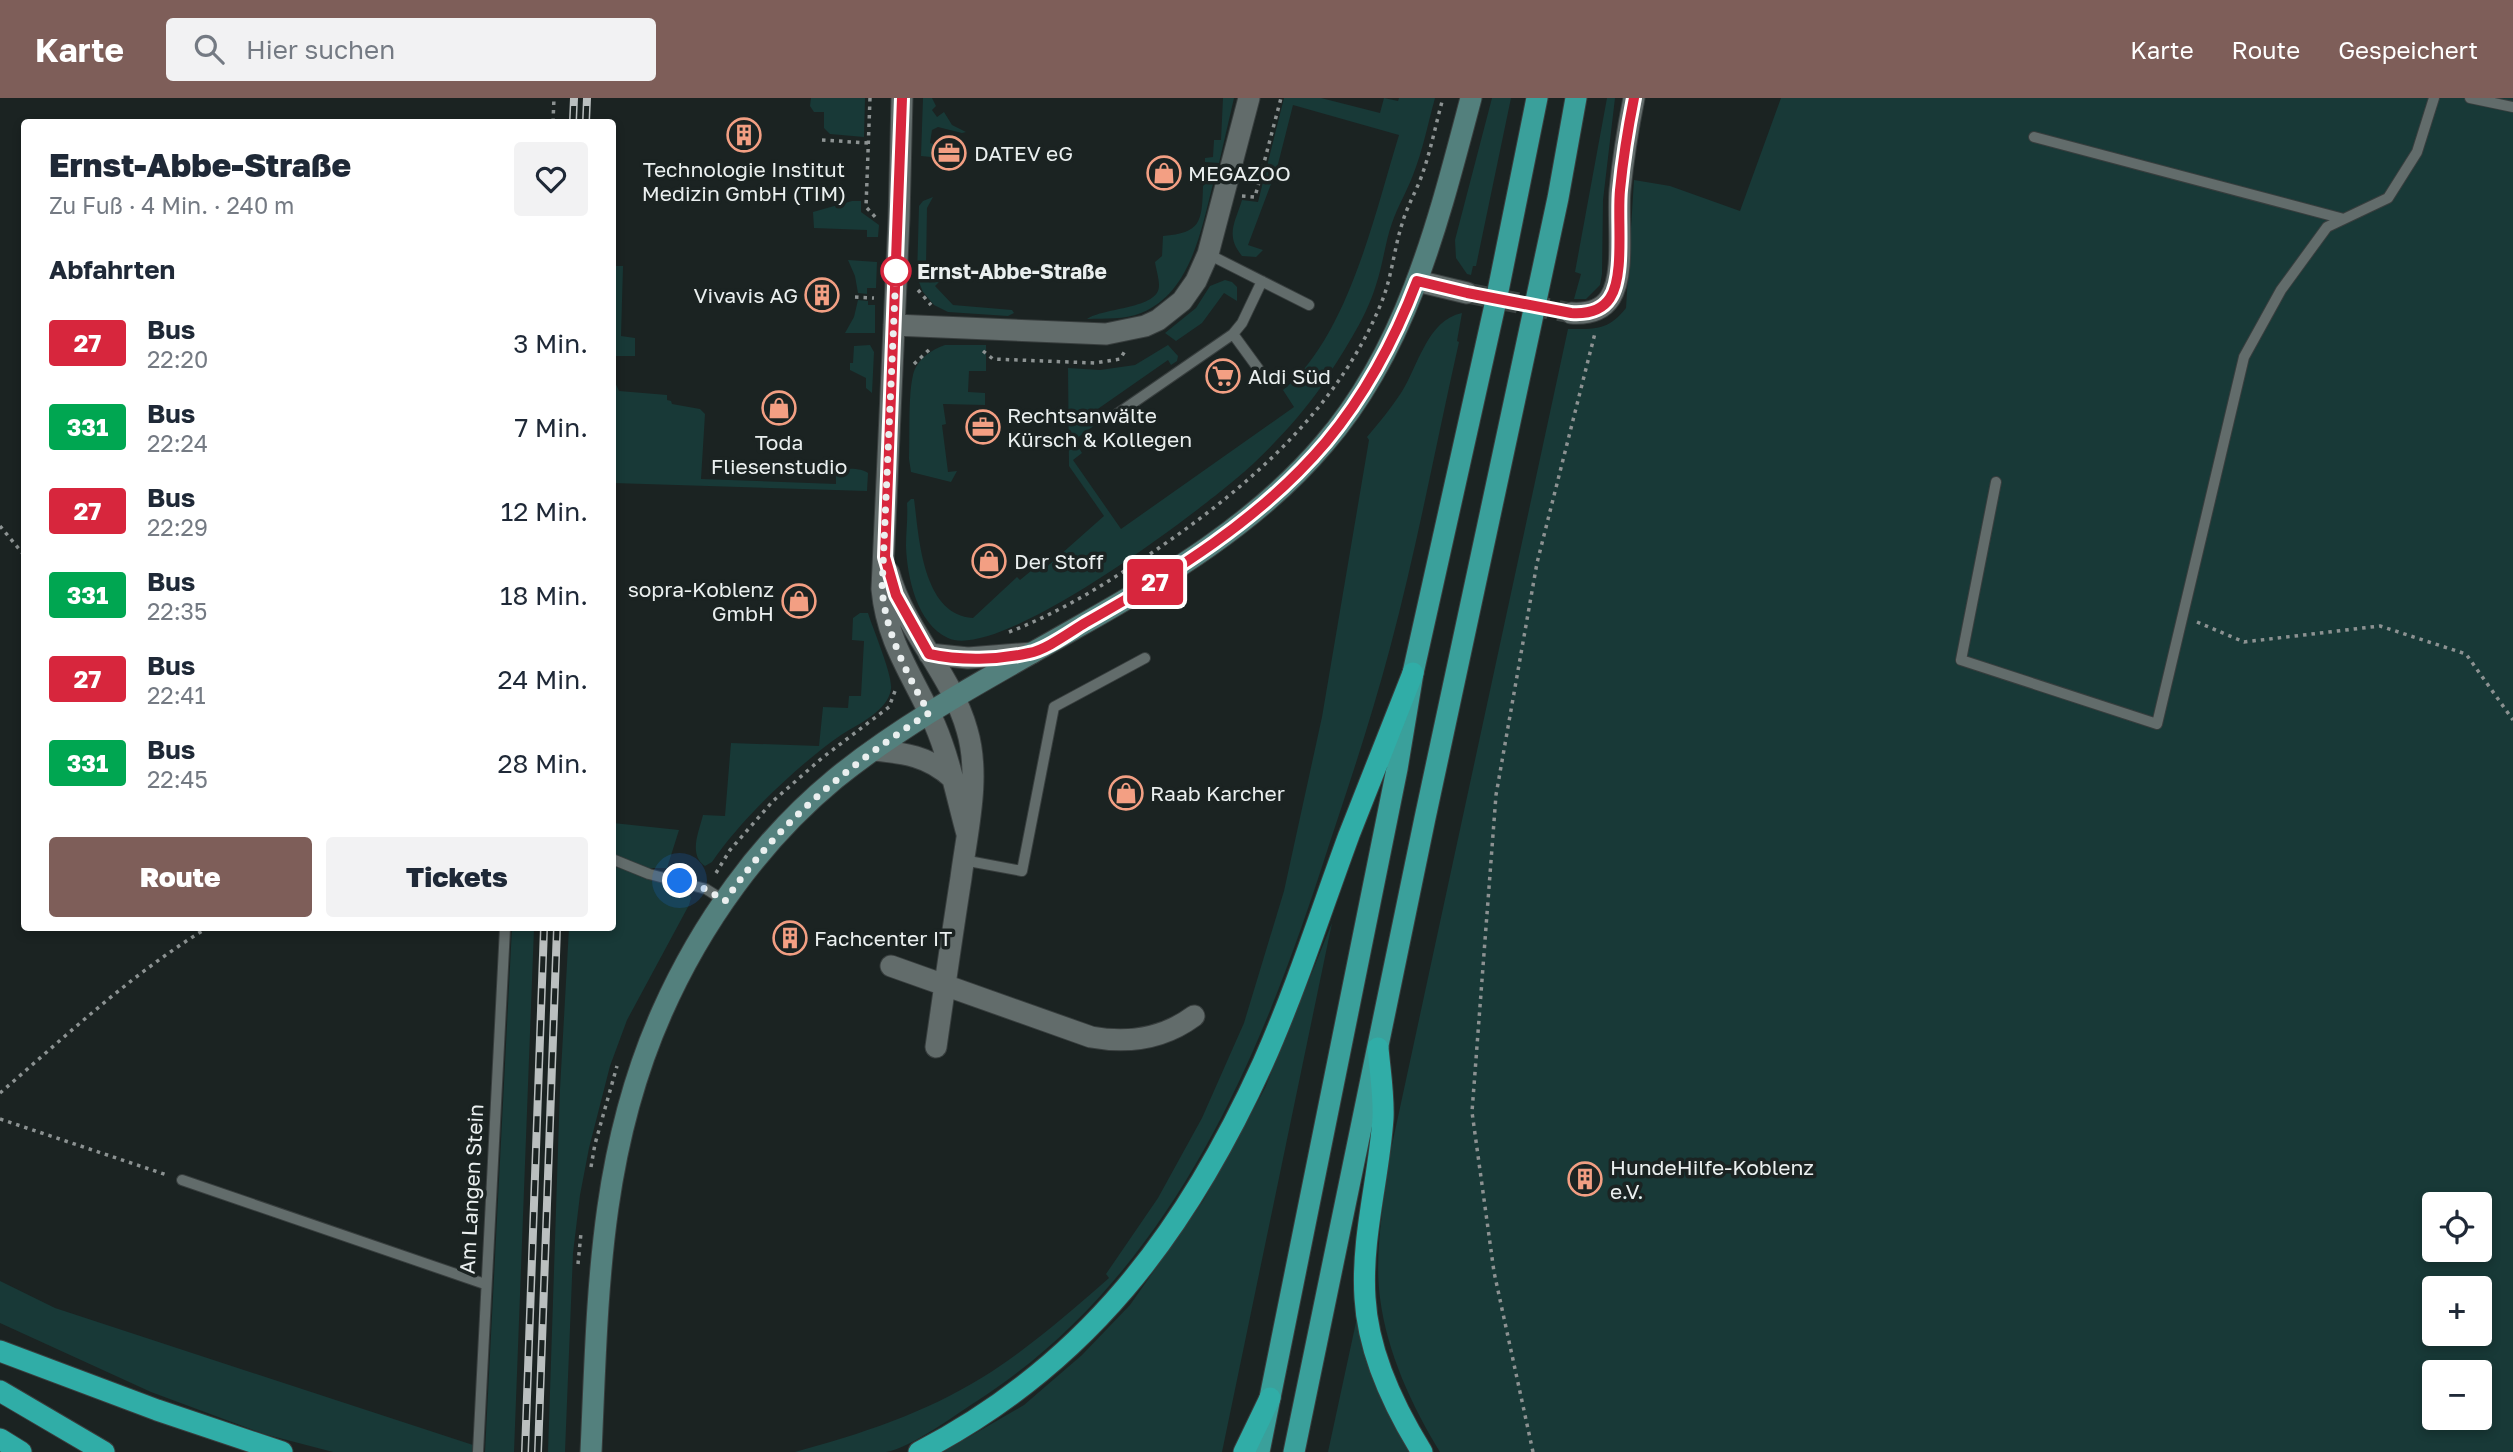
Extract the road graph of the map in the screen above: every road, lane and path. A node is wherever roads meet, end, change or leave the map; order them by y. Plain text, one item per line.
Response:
1 (554, 98) edge
2 (902, 98) edge
3 (1249, 98) edge
4 (1281, 98) edge
5 (1443, 98) edge
6 (1471, 98) edge
7 (1536, 98) edge
8 (1576, 98) edge
9 (1634, 98) edge
10 (2434, 98) edge
11 (2470, 98) edge
12 (2513, 107) edge
13 (553, 119) edge
14 (2034, 136) dead end
15 (821, 140) dead end
16 (868, 143) dead end
17 (1238, 196) dead end
18 (2344, 219) junction
19 (1208, 254) junction
20 (1262, 281) junction
21 (1417, 281) junction
22 (916, 287) dead end
23 (1467, 293) tunnel mouth
24 (855, 297) dead end
25 (880, 298) dead end
26 (1309, 305) dead end
27 (1602, 307) junction
28 (940, 312) dead end
29 (1571, 313) tunnel mouth
30 (894, 325) junction
31 (1233, 334) junction
32 (939, 344) dead end
33 (1128, 347) dead end
34 (981, 349) dead end
35 (1260, 371) dead end
36 (909, 374) dead end
37 (1116, 414) dead end
38 (1996, 481) dead end
39 (0, 526) edge
40 (21, 551) edge
41 (885, 557) junction
42 (2182, 615) junction
43 (1008, 632) dead end
44 (1032, 653) junction
45 (929, 654) junction
46 (1145, 658) dead end
47 (1413, 673) junction
48 (954, 698) junction
49 (929, 713) junction
50 (2513, 720) edge
51 (874, 750) junction
52 (952, 778) junction
53 (967, 834) junction
54 (963, 860) junction
55 (616, 861) edge
56 (725, 901) junction
57 (201, 931) edge
58 (505, 931) edge
59 (891, 966) dead end
60 (945, 985) junction
61 (1194, 1016) dead end
62 (936, 1048) dead end
63 (1378, 1048) junction
64 (0, 1093) edge
65 (0, 1119) edge
66 (182, 1180) joint
67 (485, 1284) junction
68 (0, 1351) edge
69 (0, 1391) edge
70 (1270, 1398) junction
71 (0, 1439) edge
72 (21, 1452) edge
73 (104, 1452) edge
74 (282, 1452) edge
75 (478, 1452) edge
76 (591, 1452) edge
77 (919, 1452) edge
78 (1244, 1452) edge
79 (1259, 1452) edge
80 (1294, 1452) edge
81 (1422, 1452) edge
82 (1533, 1452) edge

1 - 13 path
2 - 30 street
3 - 19 street
4 - 17 path
5 - 43 path
6 - 21 main road
7 - 47 highway
8 - 63 highway
9 - 27 street
10 - 18 lane
11 - 12 lane
14 - 18 lane
15 - 16 path
18 - 42 lane
19 - 20 lane
19 - 30 street
20 - 26 lane
20 - 31 lane
21 - 23 street
21 - 44 main road
22 - 28 path
24 - 25 path
27 - 29 street
27 - 82 path
30 - 41 street
31 - 35 lane
31 - 37 lane
32 - 36 path
33 - 34 path
38 - 42 lane
39 - 40 path
41 - 45 street
41 - 49 street
42 - 50 path
44 - 45 street
44 - 48 main road
45 - 48 street
46 - 54 lane
47 - 70 highway
47 - 77 highway
48 - 49 main road
48 - 53 street
49 - 51 main road
49 - 52 street
51 - 52 street
51 - 56 main road
52 - 53 street
53 - 54 street
54 - 60 street
55 - 56 lane
56 - 76 main road
57 - 64 path
58 - 67 lane, Am Langen Stein
59 - 60 street
60 - 61 street
60 - 62 street
63 - 80 highway
63 - 81 highway
65 - 66 path
66 - 67 lane
67 - 75 lane, Am Langen Stein
68 - 74 highway
69 - 73 highway
70 - 78 highway
70 - 79 highway
71 - 72 highway

